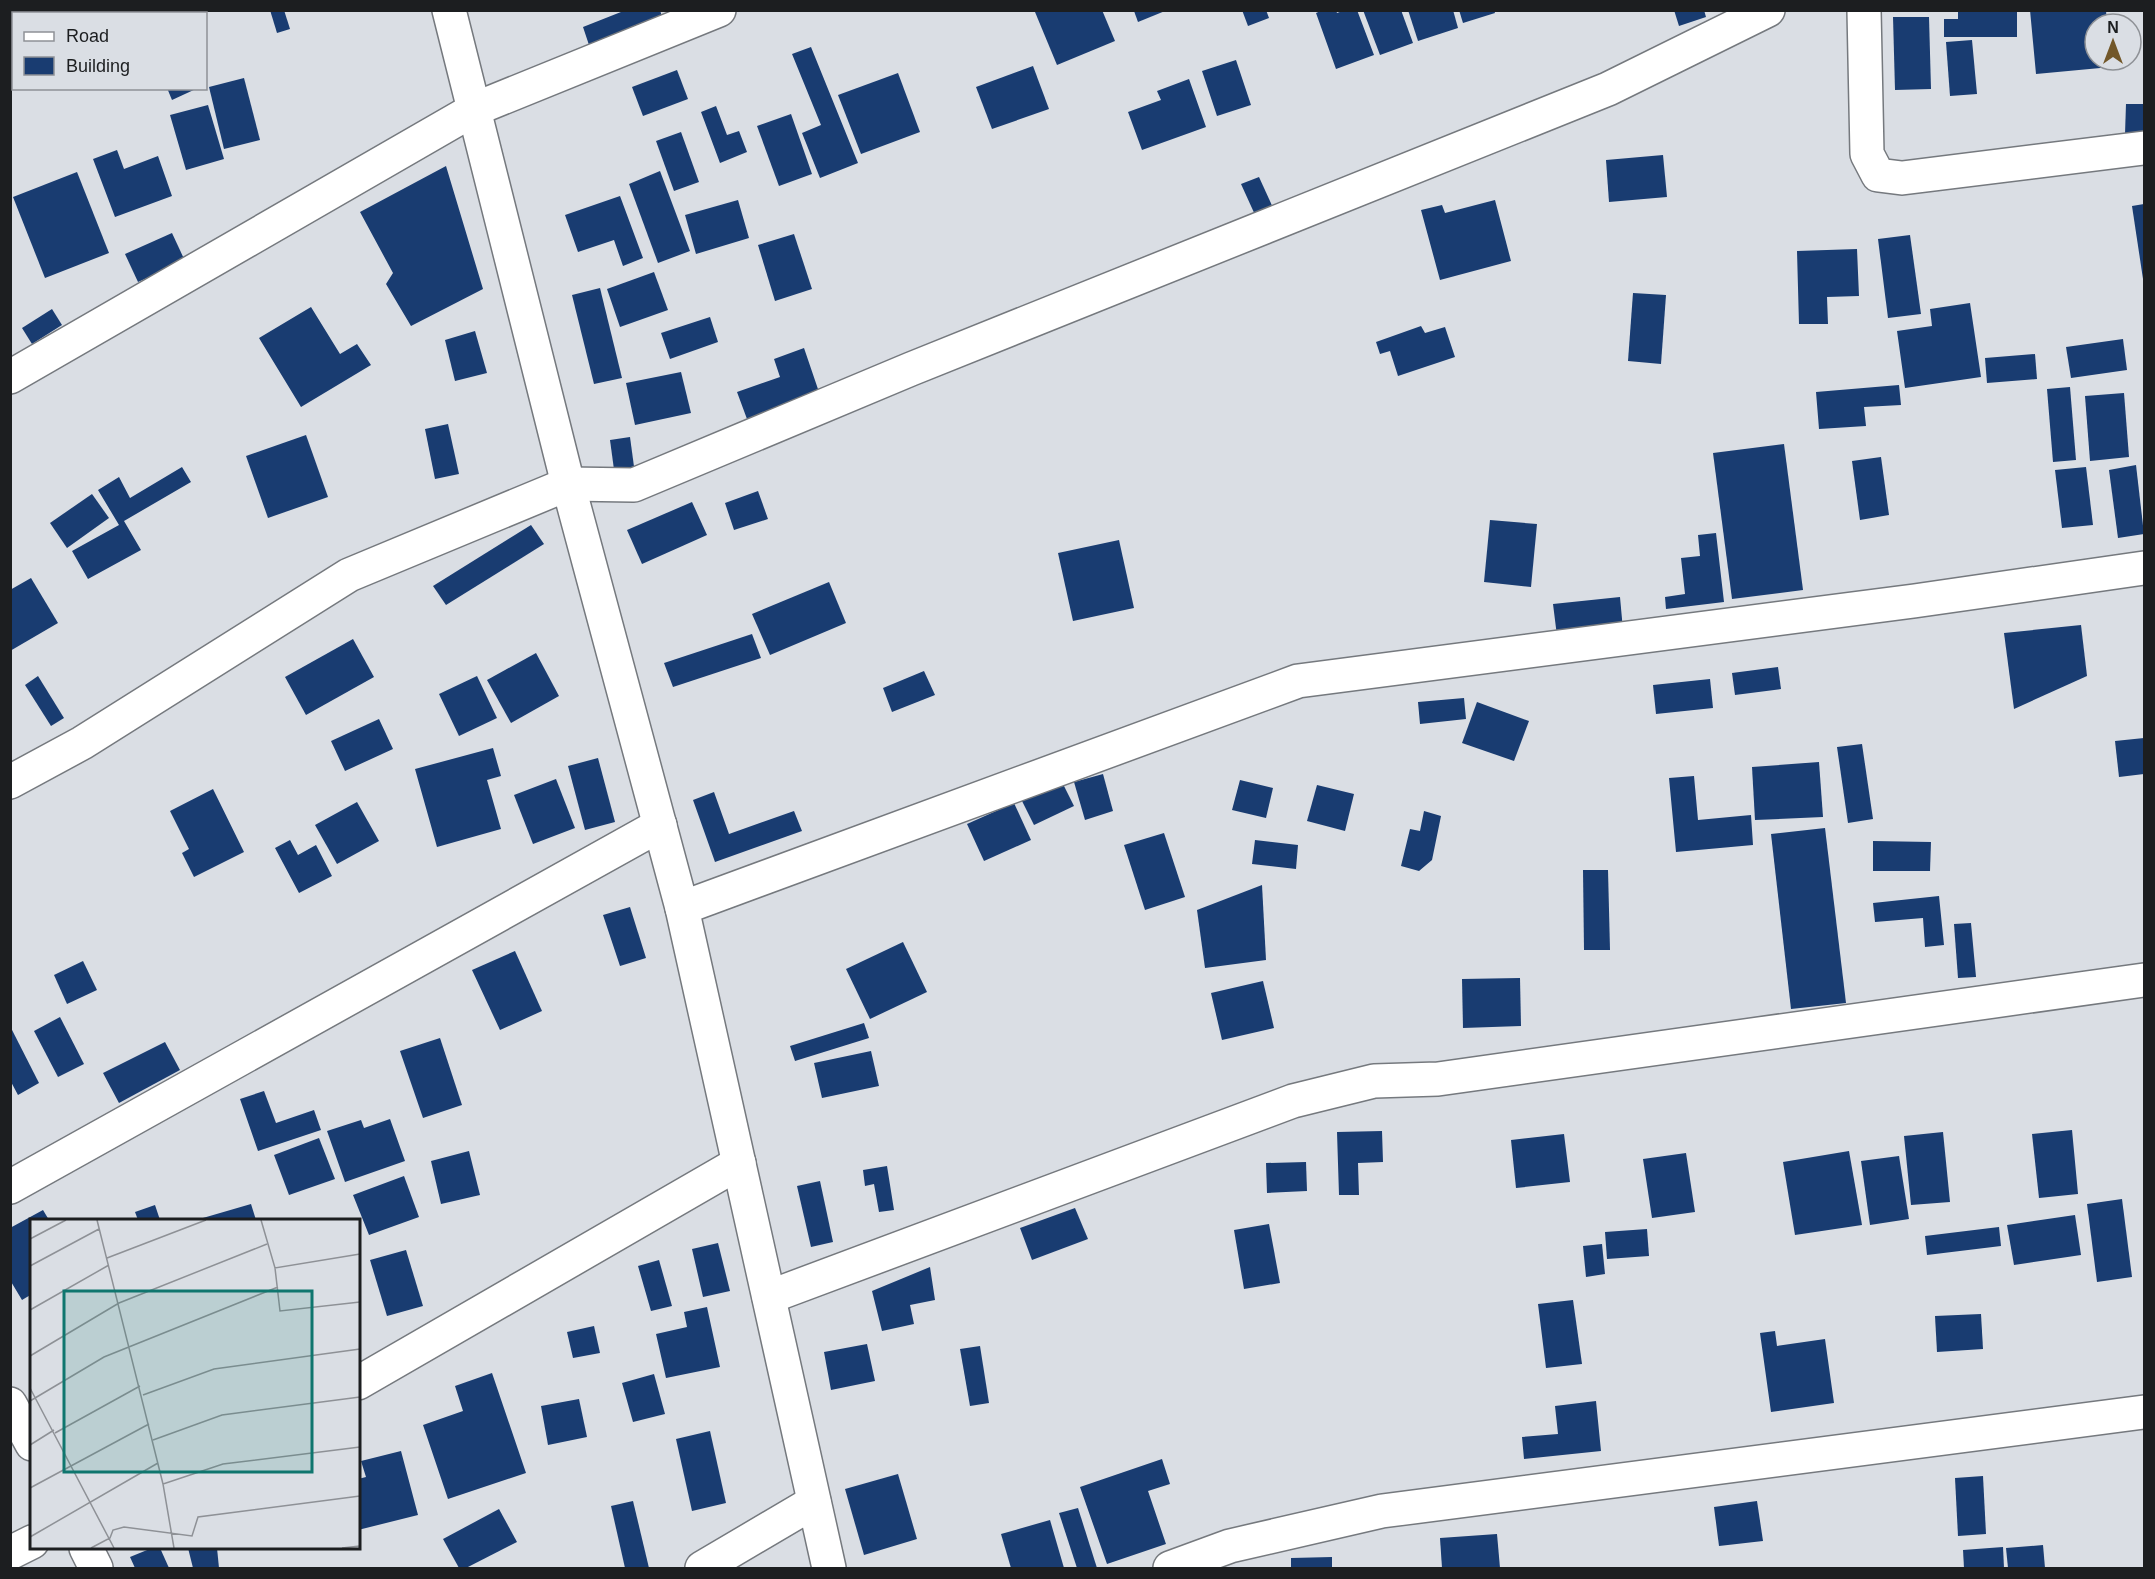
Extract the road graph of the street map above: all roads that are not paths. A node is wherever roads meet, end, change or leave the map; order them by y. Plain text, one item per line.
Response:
1 (449, 10) edge
2 (720, 10) edge
3 (1768, 10) edge
4 (1864, 10) edge
5 (475, 109) junction
6 (2145, 148) edge
7 (10, 377) edge
8 (568, 484) junction
9 (2145, 568) edge
10 (10, 782) edge
11 (660, 825) junction
12 (682, 908) junction
13 (2145, 980) edge
14 (739, 1163) junction
15 (10, 1187) edge
16 (769, 1297) junction
17 (360, 1382) edge
18 (10, 1404) edge
19 (2145, 1412) edge
20 (30, 1440) edge
21 (814, 1503) junction
22 (30, 1543) edge
23 (86, 1549) edge
24 (10, 1553) edge
25 (96, 1569) edge
26 (702, 1569) edge
27 (829, 1569) edge
28 (1170, 1569) edge

1 - 5 street
2 - 5 street
3 - 8 street
4 - 6 street
5 - 7 street
5 - 8 street
8 - 10 street
8 - 11 street
9 - 12 street
11 - 12 street
11 - 15 street
12 - 14 street
13 - 16 street
14 - 16 street
14 - 17 street
16 - 21 street
18 - 20 street
19 - 28 street
21 - 26 street
21 - 27 street
22 - 24 street
23 - 25 street

